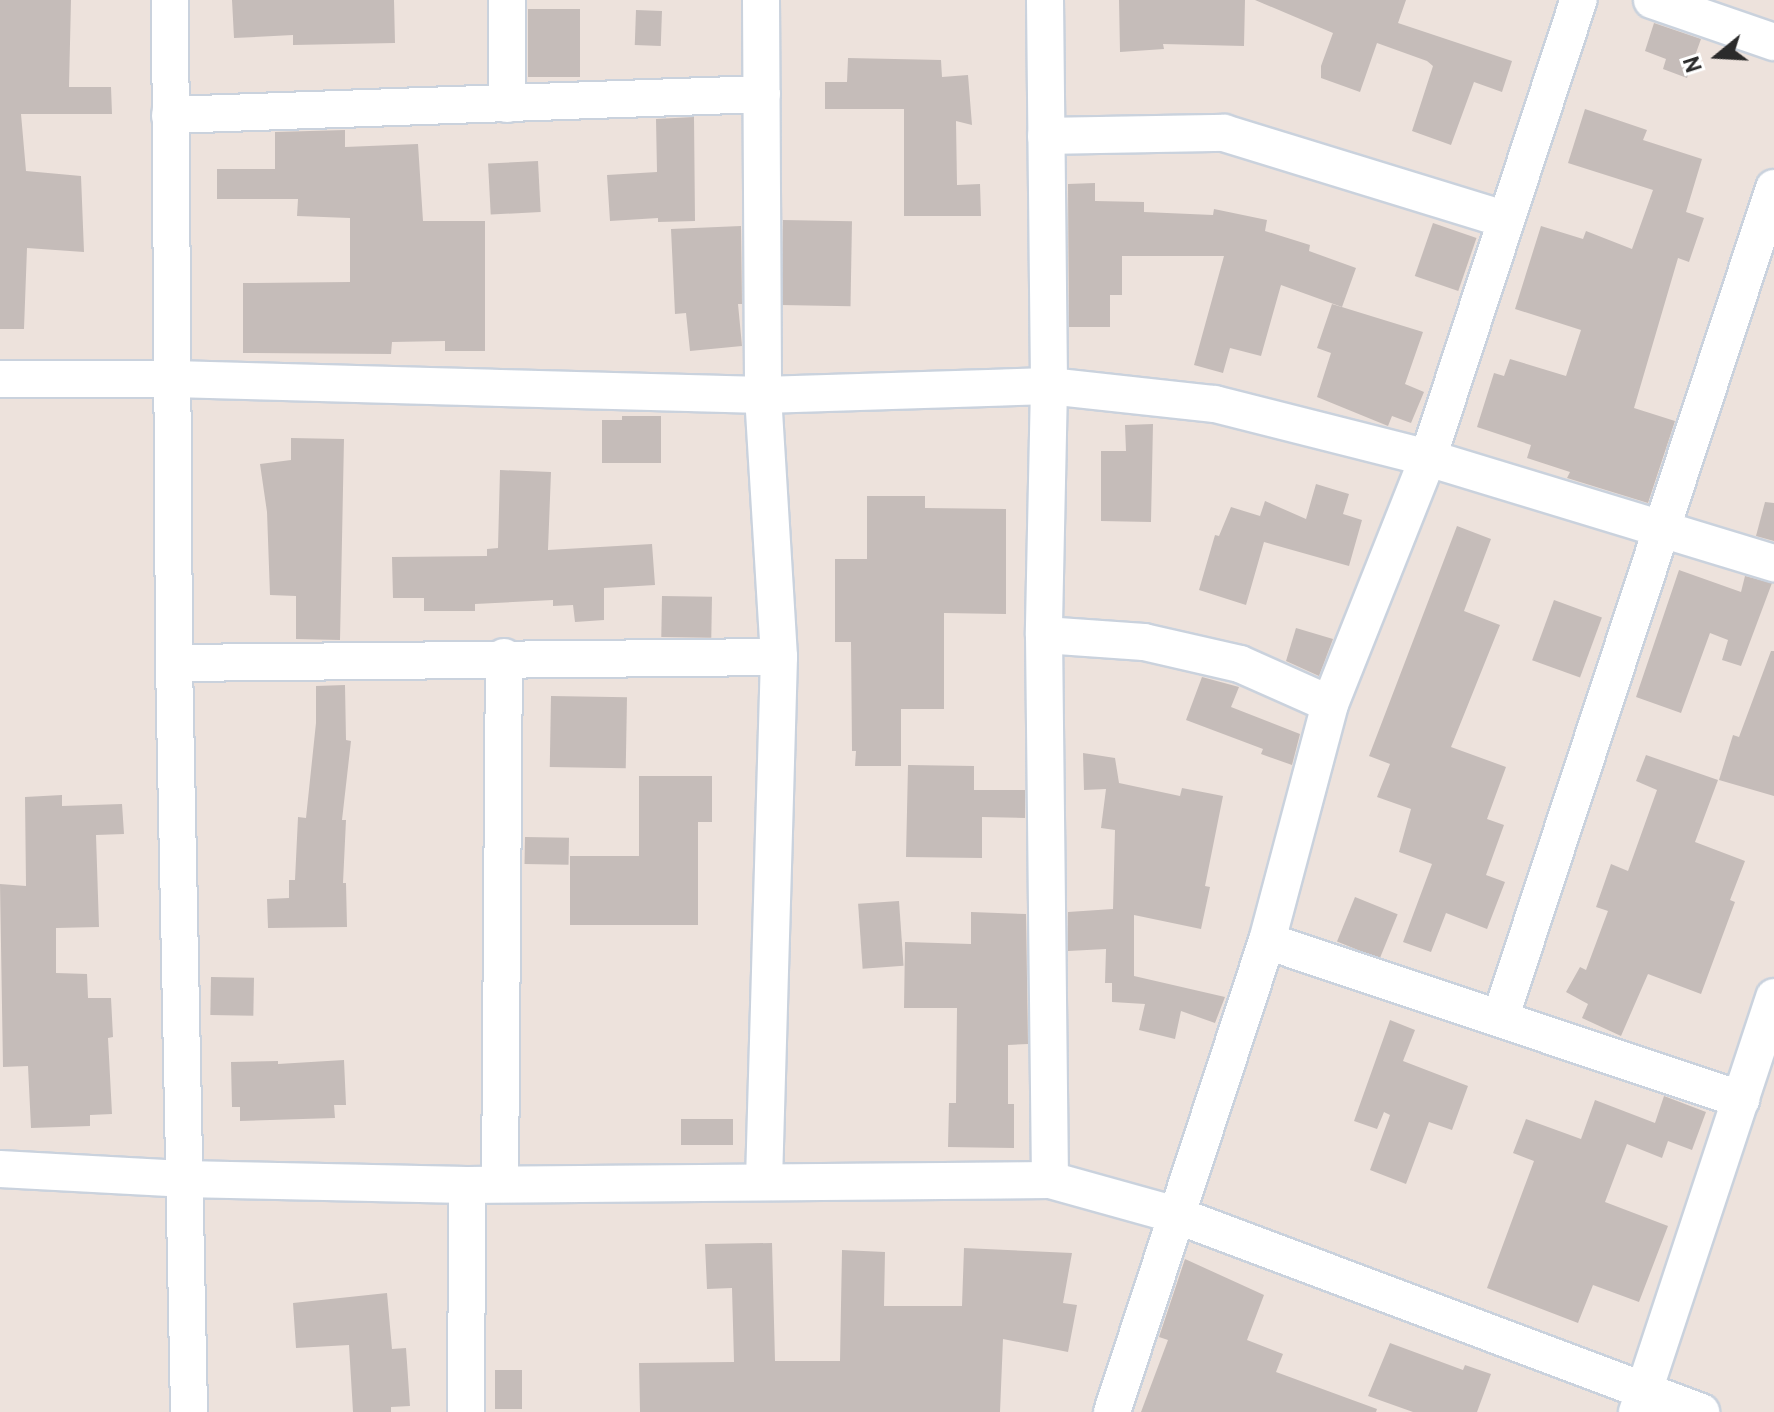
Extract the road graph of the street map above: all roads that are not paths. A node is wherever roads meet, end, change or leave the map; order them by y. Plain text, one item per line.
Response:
1 (170, 0) edge
2 (507, 0) edge
3 (761, 0) edge
4 (1045, 0) edge
5 (1579, 0) edge
6 (1652, 0) edge
7 (1774, 42) edge
8 (762, 94) junction
9 (507, 104) junction
10 (170, 115) junction
11 (1046, 136) junction
12 (1774, 188) edge
13 (1506, 220) junction
14 (0, 379) edge
15 (173, 379) junction
16 (1049, 386) junction
17 (763, 395) junction
18 (1428, 458) junction
19 (1663, 528) junction
20 (1774, 563) edge
21 (1044, 635) junction
22 (504, 657) junction
23 (779, 657) junction
24 (174, 663) junction
25 (1330, 704) junction
26 (1267, 941) junction
27 (1774, 997) edge
28 (1500, 1019) junction
29 (1741, 1100) junction
30 (0, 1169) edge
31 (183, 1179) junction
32 (764, 1180) junction
33 (1050, 1180) junction
34 (484, 1185) junction
35 (1176, 1215) junction
36 (1640, 1402) edge
37 (189, 1412) edge
38 (466, 1412) edge
39 (1112, 1412) edge
40 (1701, 1412) edge

1 - 10 street
2 - 9 street
3 - 8 street
4 - 11 street
5 - 13 street
6 - 7 street
8 - 9 street
8 - 17 street
9 - 10 street
10 - 15 street
11 - 13 street
11 - 16 street
12 - 19 street
13 - 18 street
14 - 15 street
15 - 17 street
15 - 24 street
16 - 17 street
16 - 18 street
16 - 21 street
17 - 23 street
18 - 19 street
18 - 25 street
19 - 20 street
19 - 28 street
21 - 25 street
21 - 33 street
22 - 23 street
22 - 24 street
22 - 34 street
23 - 32 street
24 - 31 street
25 - 26 street
26 - 28 street
26 - 35 street
27 - 29 street
28 - 29 street
29 - 36 street
30 - 31 street
31 - 34 street
31 - 37 street
32 - 33 street
32 - 34 street
33 - 35 street
34 - 38 street
35 - 36 street
35 - 39 street
36 - 40 street

